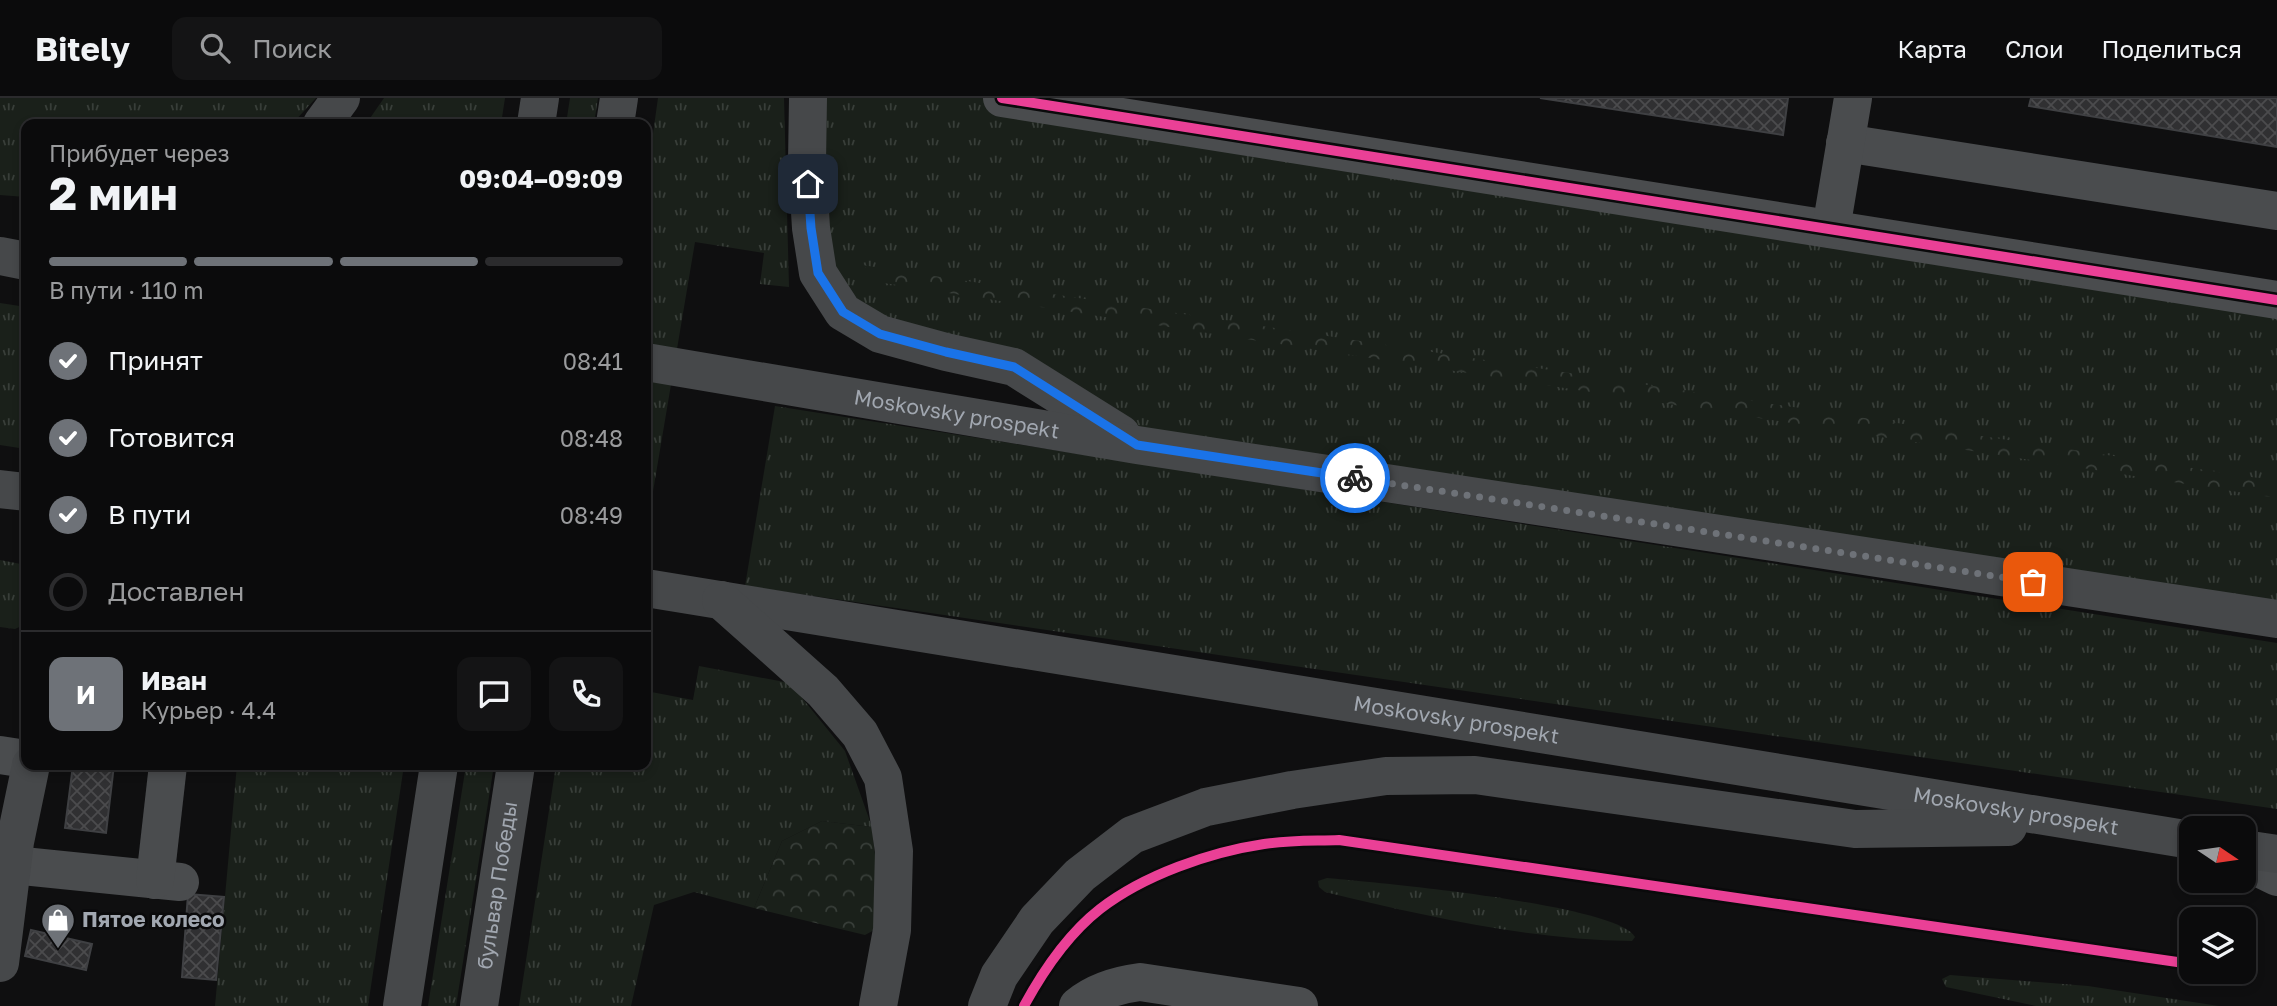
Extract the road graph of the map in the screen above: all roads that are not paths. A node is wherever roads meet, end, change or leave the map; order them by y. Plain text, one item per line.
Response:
1 (341, 98) edge
2 (540, 98) edge
3 (619, 98) edge
4 (808, 98) edge
5 (1002, 98) edge
6 (1853, 98) edge
7 (326, 119) edge
8 (537, 119) edge
9 (616, 119) edge
10 (1845, 144) junction
11 (2277, 211) edge
12 (1831, 229) junction
13 (0, 243) edge
14 (21, 243) edge
15 (0, 256) edge
16 (21, 260) edge
17 (2277, 300) edge
18 (651, 363) edge
19 (1137, 445) junction
20 (0, 489) edge
21 (21, 491) edge
22 (651, 589) edge
23 (721, 600) junction
24 (2277, 619) edge
25 (0, 755) edge
26 (21, 758) edge
27 (30, 770) edge
28 (168, 770) edge
29 (438, 770) edge
30 (515, 770) edge
31 (2112, 826) junction
32 (2179, 838) edge
33 (2256, 851) edge
34 (2277, 854) edge
35 (13, 865) junction
36 (2256, 867) edge
37 (2277, 877) edge
38 (0, 963) edge
39 (402, 1006) edge
40 (479, 1006) edge
41 (878, 1006) edge
42 (987, 1006) edge
43 (1078, 1006) edge
44 (1299, 1006) edge

1 - 7 main road
2 - 8 main road
3 - 9 main road
4 - 19 main road
5 - 12 street
6 - 10 street
10 - 11 street
10 - 12 street
12 - 17 street
13 - 14 main road
15 - 16 main road
18 - 19 main road, Moskovsky prospekt
19 - 24 main road, Moskovsky prospekt
20 - 21 main road
22 - 23 main road
23 - 31 main road, Moskovsky prospekt
23 - 41 main road
25 - 26 street
27 - 35 main road
28 - 35 street
29 - 39 main road
30 - 40 main road, бульвар Победы
31 - 32 main road, Moskovsky prospekt
31 - 42 main road
33 - 34 main road
35 - 38 main road
36 - 37 street
43 - 44 street

